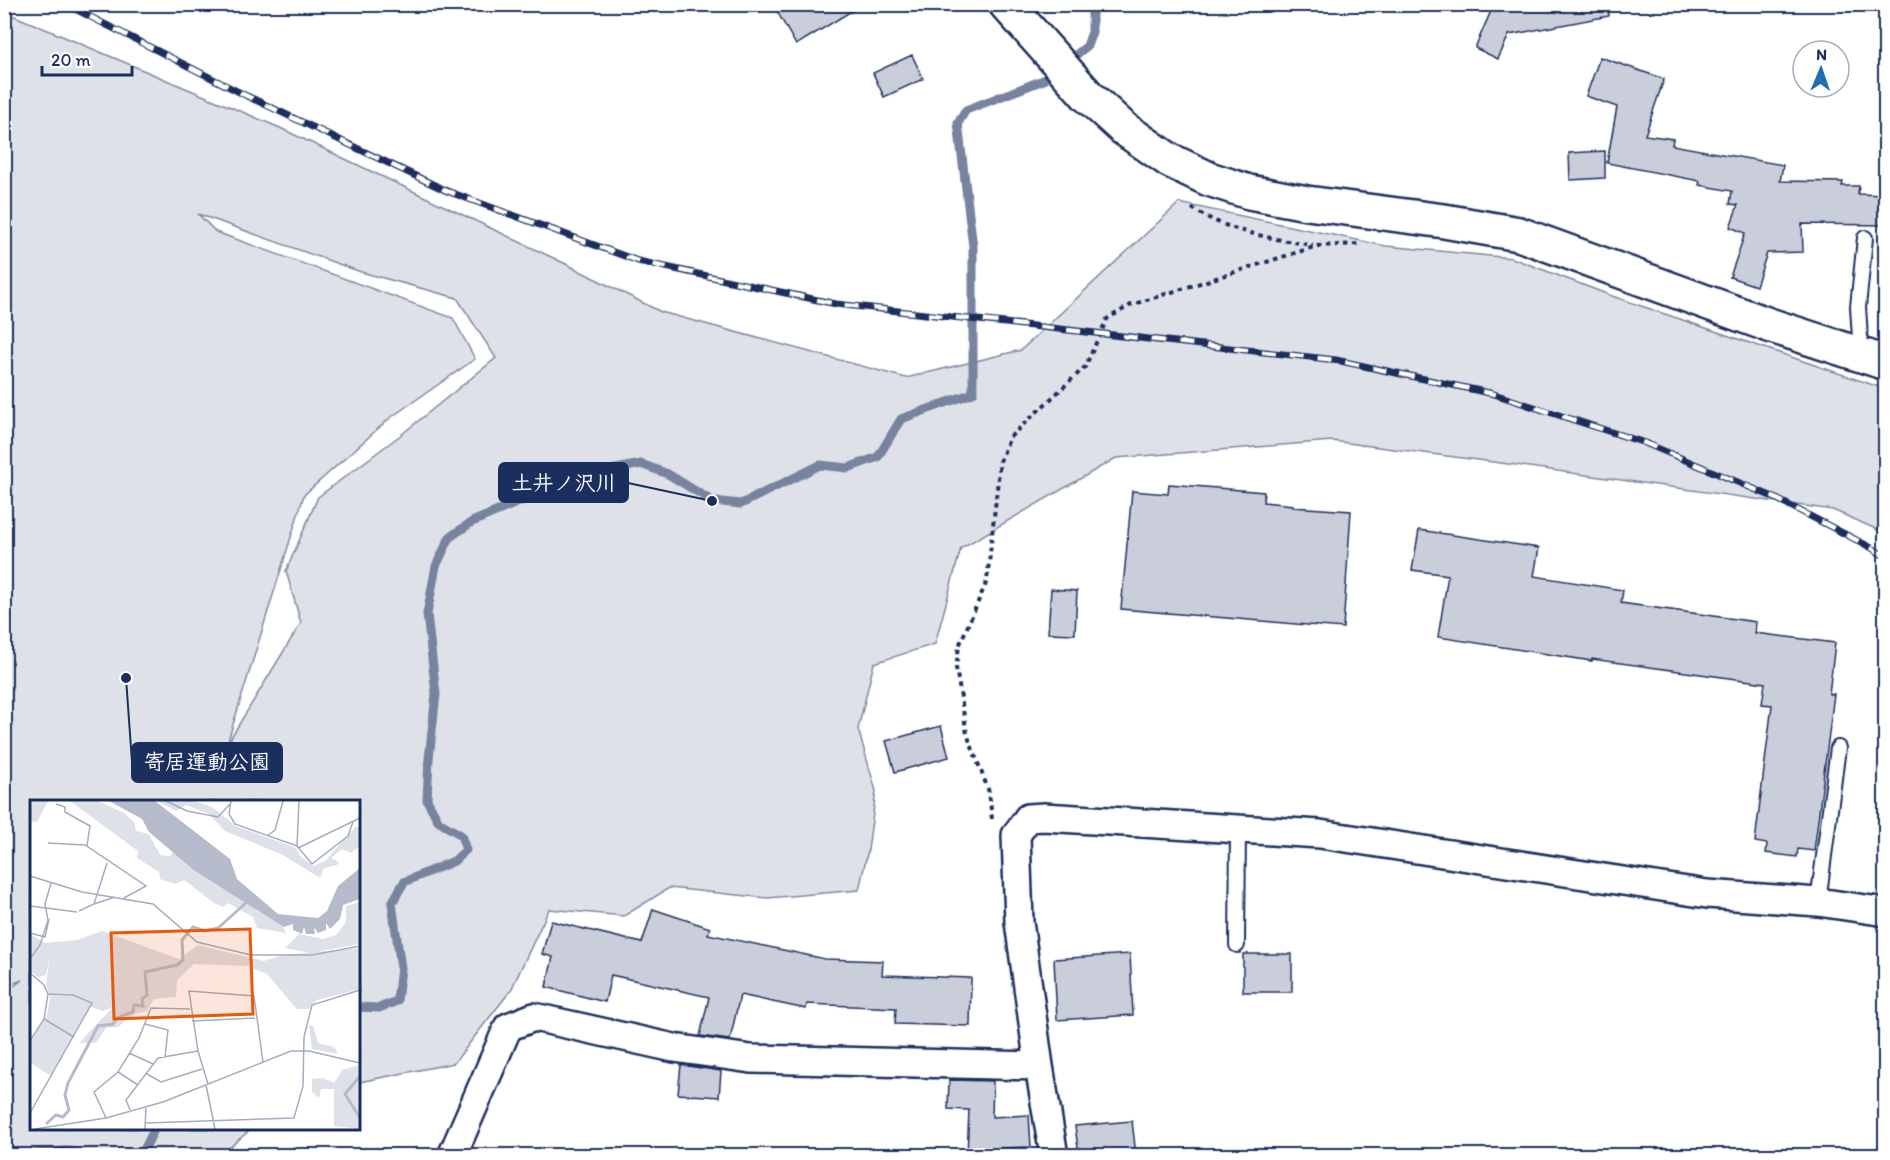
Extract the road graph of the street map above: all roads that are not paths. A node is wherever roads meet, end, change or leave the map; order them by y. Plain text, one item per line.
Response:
1 (1006, 4) edge
2 (1865, 238) dead end
3 (1873, 359) edge
4 (1838, 748) dead end
5 (1238, 829) junction
6 (1818, 902) junction
7 (1886, 912) edge
8 (1237, 945) dead end
9 (1039, 1066) junction
10 (452, 1155) edge
11 (1054, 1155) edge

1 - 3 street
2 - 3 lane
4 - 6 lane
5 - 6 street
5 - 8 lane
5 - 9 street
6 - 7 street
9 - 10 street
9 - 11 street

